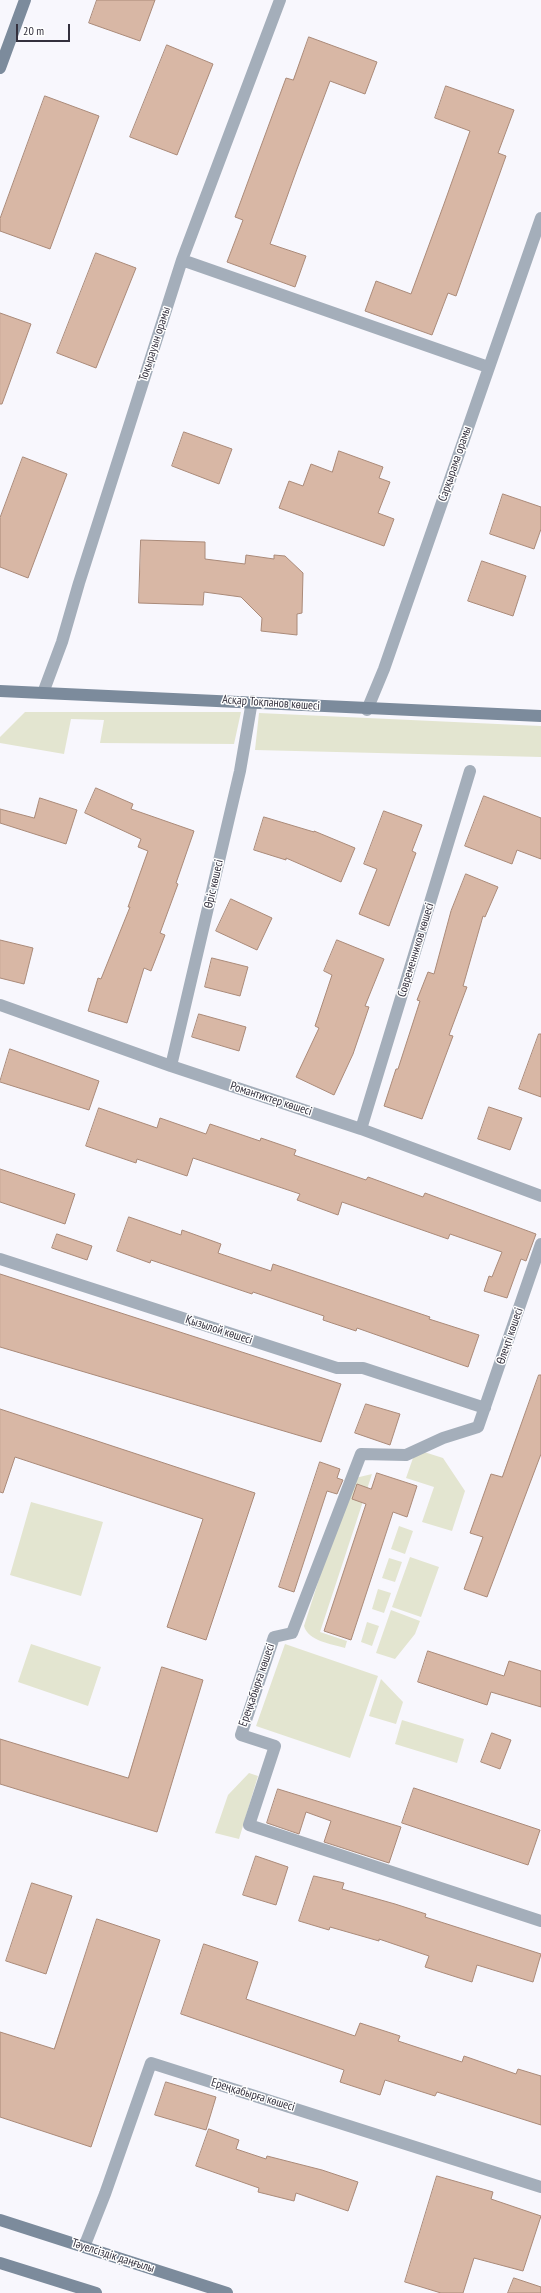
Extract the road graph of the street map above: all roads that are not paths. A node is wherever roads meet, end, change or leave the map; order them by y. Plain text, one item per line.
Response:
1 (25, 0) edge
2 (280, 0) edge
3 (0, 68) edge
4 (541, 218) edge
5 (182, 260) junction
6 (488, 368) junction
7 (0, 690) edge
8 (43, 693) junction
9 (252, 701) junction
10 (367, 710) junction
11 (541, 716) edge
12 (470, 771) dead end
13 (0, 1005) edge
14 (171, 1066) junction
15 (361, 1129) junction
16 (541, 1196) edge
17 (541, 1244) edge
18 (0, 1259) edge
19 (485, 1408) junction
20 (361, 1454) joint
21 (541, 1921) edge
22 (541, 2187) edge
23 (0, 2220) edge
24 (84, 2247) junction
25 (0, 2263) edge
26 (96, 2293) edge
27 (227, 2293) edge

1 - 3 street
2 - 5 street, Тоқырауын орамы
4 - 6 street, Сарқырама орамы
5 - 6 street
5 - 8 street, Тоқырауын орамы
6 - 10 street, Сарқырама орамы
7 - 8 street, Асқар Тоқпанов көшесі
8 - 9 street, Асқар Тоқпанов көшесі
9 - 10 street, Асқар Тоқпанов көшесі
9 - 14 street, Өріс көшесі
10 - 11 street, Асқар Тоқпанов көшесі
12 - 15 street, Современников көшесі
13 - 14 street, Романтиктер көшесі
14 - 15 street, Романтиктер көшесі
15 - 16 street, Романтиктер көшесі
17 - 19 street, Өлеңті көшесі
18 - 19 street, Қызылой көшесі
19 - 20 street, Өлеңті көшесі
20 - 21 street, Ереңқабырға көшесі
22 - 24 street, Ереңқабырға көшесі
23 - 24 street, Тәуелсіздік даңғылы
24 - 27 street, Тәуелсіздік даңғылы
25 - 26 street

